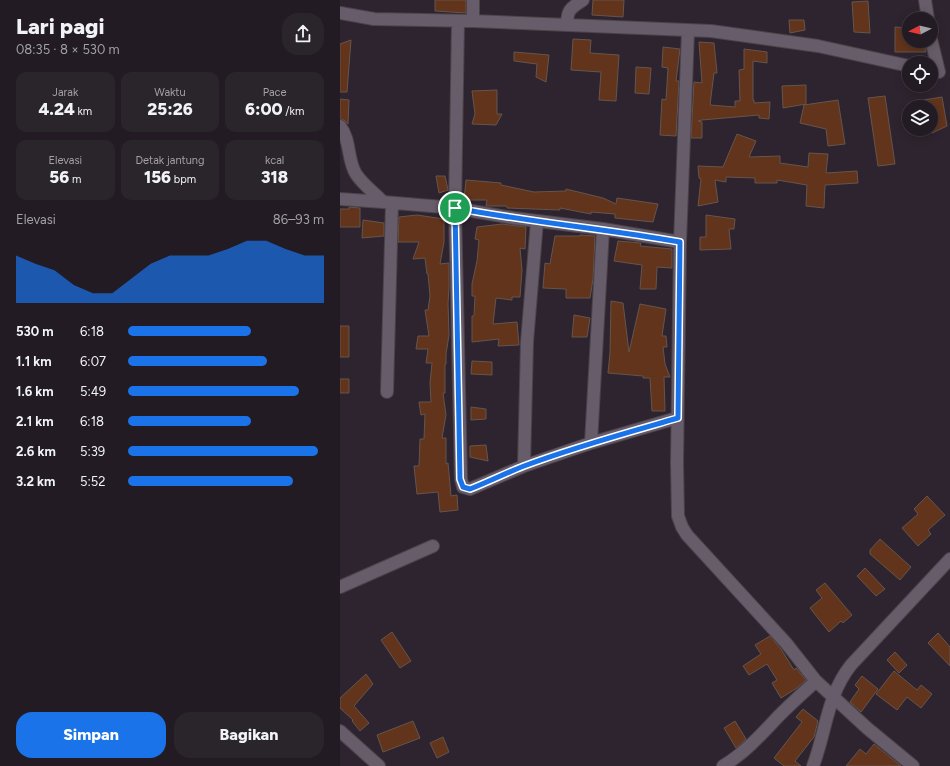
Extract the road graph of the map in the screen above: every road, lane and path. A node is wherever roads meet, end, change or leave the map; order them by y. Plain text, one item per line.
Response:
1 (473, 0) edge
2 (583, 0) edge
3 (925, 0) edge
4 (927, 12) edge
5 (340, 13) edge
6 (458, 21) junction
7 (473, 21) junction
8 (567, 25) junction
9 (688, 31) junction
10 (934, 48) edge
11 (902, 64) edge
12 (940, 71) edge
13 (340, 126) edge
14 (340, 199) edge
15 (388, 202) junction
16 (455, 208) junction
17 (537, 221) junction
18 (603, 230) junction
19 (680, 242) junction
20 (387, 392) dead end
21 (678, 418) junction
22 (591, 443) junction
23 (524, 466) junction
24 (432, 546) dead end
25 (950, 559) edge
26 (340, 587) edge
27 (816, 681) junction
28 (833, 696) junction
29 (340, 731) edge
30 (379, 766) edge
31 (723, 766) edge
32 (812, 766) edge
33 (913, 766) edge

1 - 7 street
2 - 8 street
3 - 4 street
5 - 6 street
6 - 7 street
6 - 16 street
7 - 8 street
8 - 9 street
9 - 11 street
9 - 19 street
10 - 12 street
13 - 15 street
14 - 15 street
15 - 16 street
15 - 20 street
16 - 17 street
16 - 23 street
17 - 18 street
17 - 23 street
18 - 19 street
18 - 22 street
19 - 21 street
21 - 22 street
21 - 27 street
22 - 23 street
24 - 26 street
25 - 28 street
27 - 28 street
27 - 31 street
28 - 32 street
28 - 33 street
29 - 30 street

